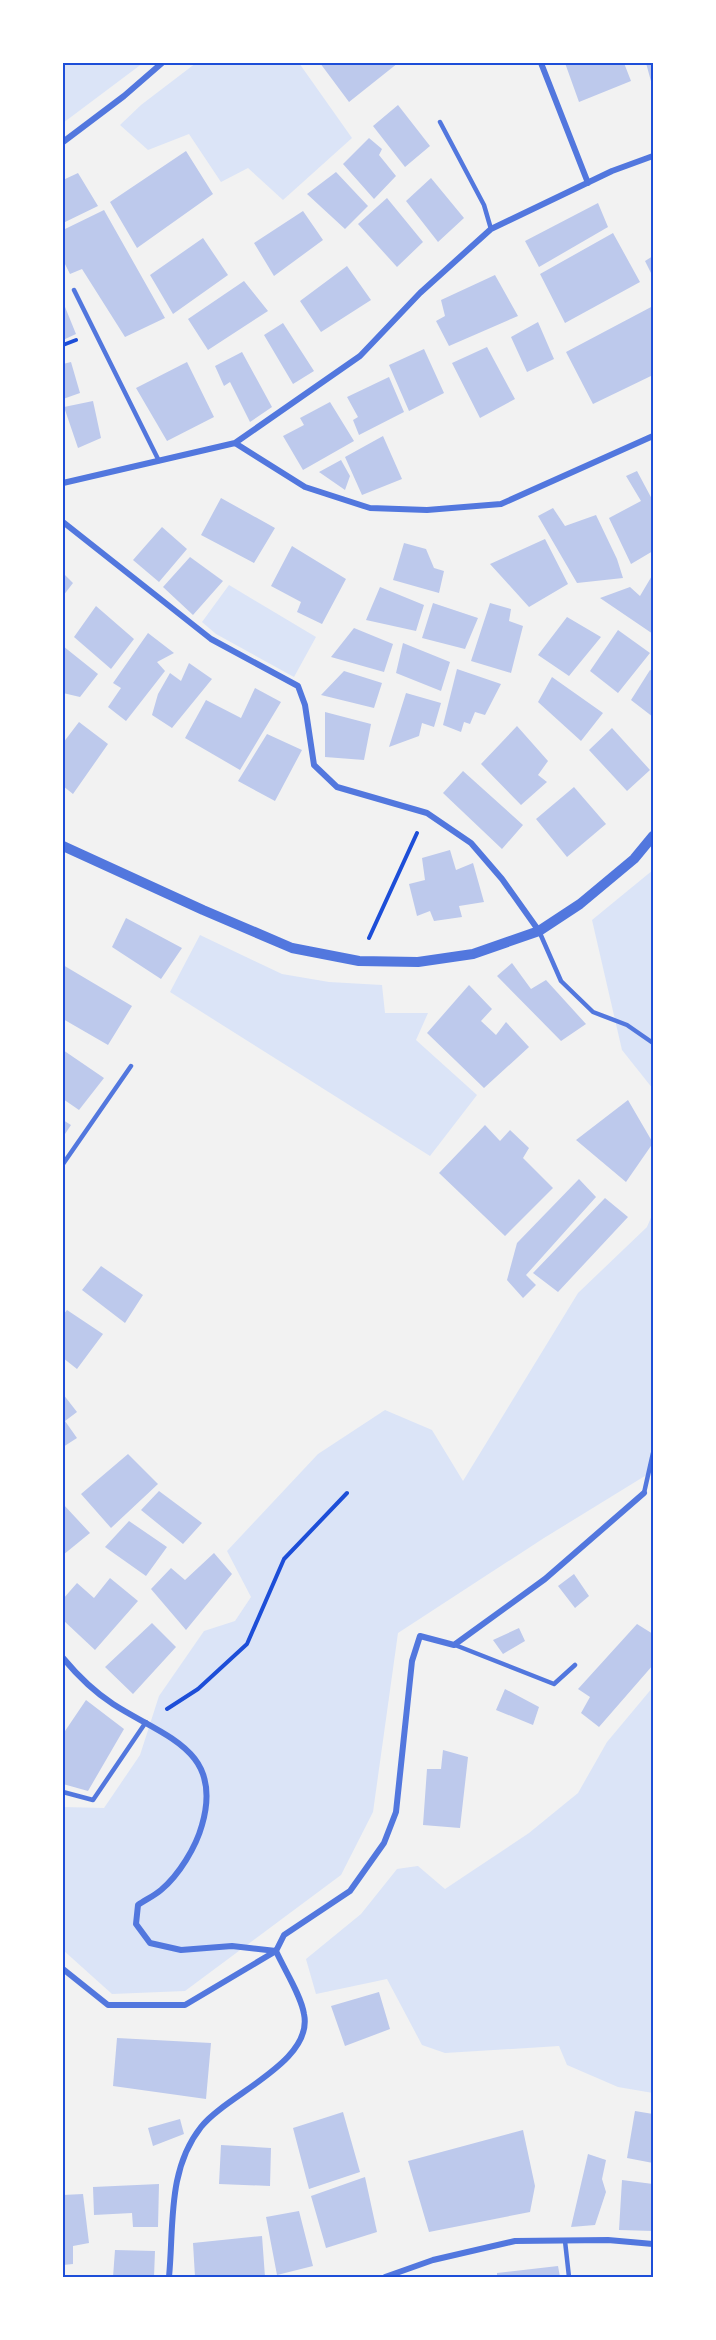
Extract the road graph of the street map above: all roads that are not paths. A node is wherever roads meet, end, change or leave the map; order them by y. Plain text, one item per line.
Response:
1 (162, 63) edge
2 (541, 63) edge
3 (440, 122) dead end
4 (63, 142) edge
5 (653, 156) edge
6 (588, 183) junction
7 (491, 229) junction
8 (74, 290) dead end
9 (653, 436) edge
10 (236, 443) junction
11 (159, 461) junction
12 (63, 483) edge
13 (63, 522) edge
14 (653, 836) edge
15 (63, 846) edge
16 (539, 931) junction
17 (653, 1043) edge
18 (131, 1066) dead end
19 (63, 1164) edge
20 (653, 1453) edge
21 (644, 1493) joint
22 (454, 1645) junction
23 (63, 1658) edge
24 (575, 1665) dead end
25 (146, 1722) junction
26 (63, 1792) edge
27 (276, 1951) junction
28 (63, 1969) edge
29 (565, 2241) junction
30 (653, 2244) edge
31 (169, 2277) edge
32 (385, 2277) edge
33 (569, 2277) edge

1 - 4 street
2 - 6 street
3 - 7 lane
5 - 6 street
6 - 7 street
7 - 10 street
8 - 11 lane
9 - 10 street
10 - 11 street
11 - 12 street
13 - 16 street
14 - 16 street
15 - 16 street
16 - 17 lane
18 - 19 lane
20 - 21 lane
21 - 22 street
22 - 24 lane
22 - 27 street
23 - 25 street
25 - 26 lane
25 - 27 street
27 - 28 street
27 - 31 street
29 - 30 street
29 - 32 street
29 - 33 lane

